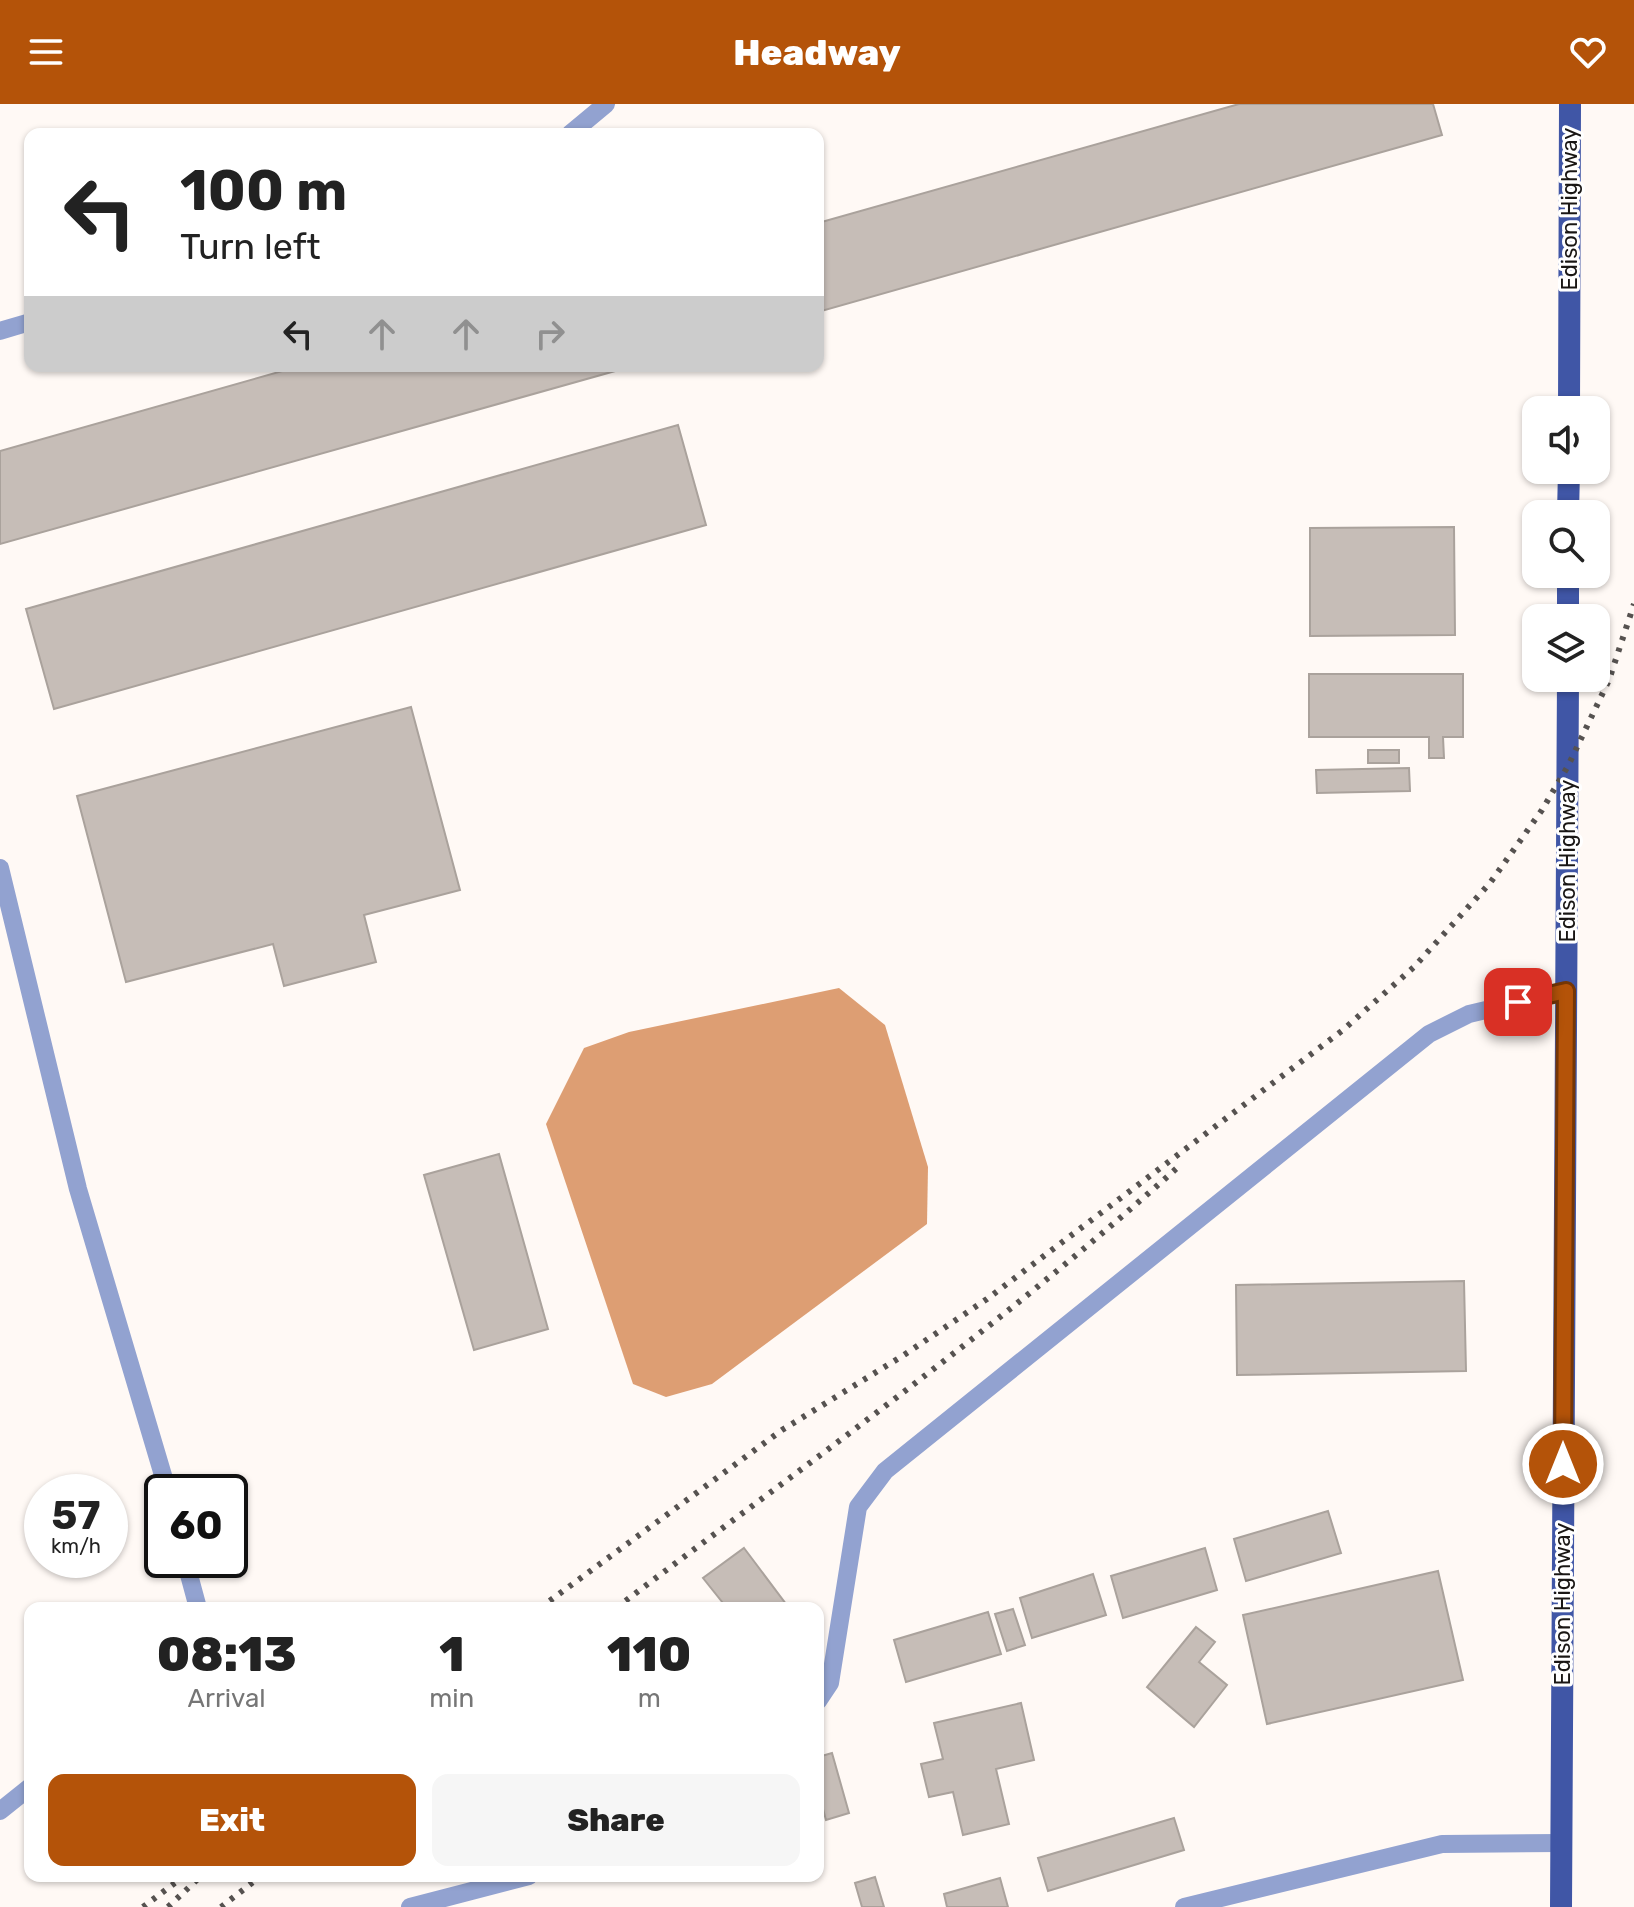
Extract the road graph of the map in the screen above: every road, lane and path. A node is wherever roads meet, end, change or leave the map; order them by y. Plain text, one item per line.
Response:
1 (606, 104) edge
2 (1570, 104) edge
3 (577, 128) edge
4 (24, 324) edge
5 (0, 331) edge
6 (1569, 396) edge
7 (1568, 692) edge
8 (0, 868) edge
9 (1566, 991) junction
10 (163, 1474) edge
11 (190, 1578) edge
12 (196, 1602) edge
13 (824, 1692) edge
14 (24, 1792) edge
15 (0, 1811) edge
16 (1561, 1843) junction
17 (506, 1882) edge
18 (410, 1907) edge
19 (1184, 1907) edge
20 (1561, 1907) edge

1 - 3 lane
2 - 6 main road, Edison Highway
4 - 5 lane
7 - 9 main road, Edison Highway
8 - 10 lane
9 - 13 lane
9 - 16 main road, Edison Highway
11 - 12 lane
14 - 15 lane
16 - 19 lane
16 - 20 main road, Edison Highway
17 - 18 lane

